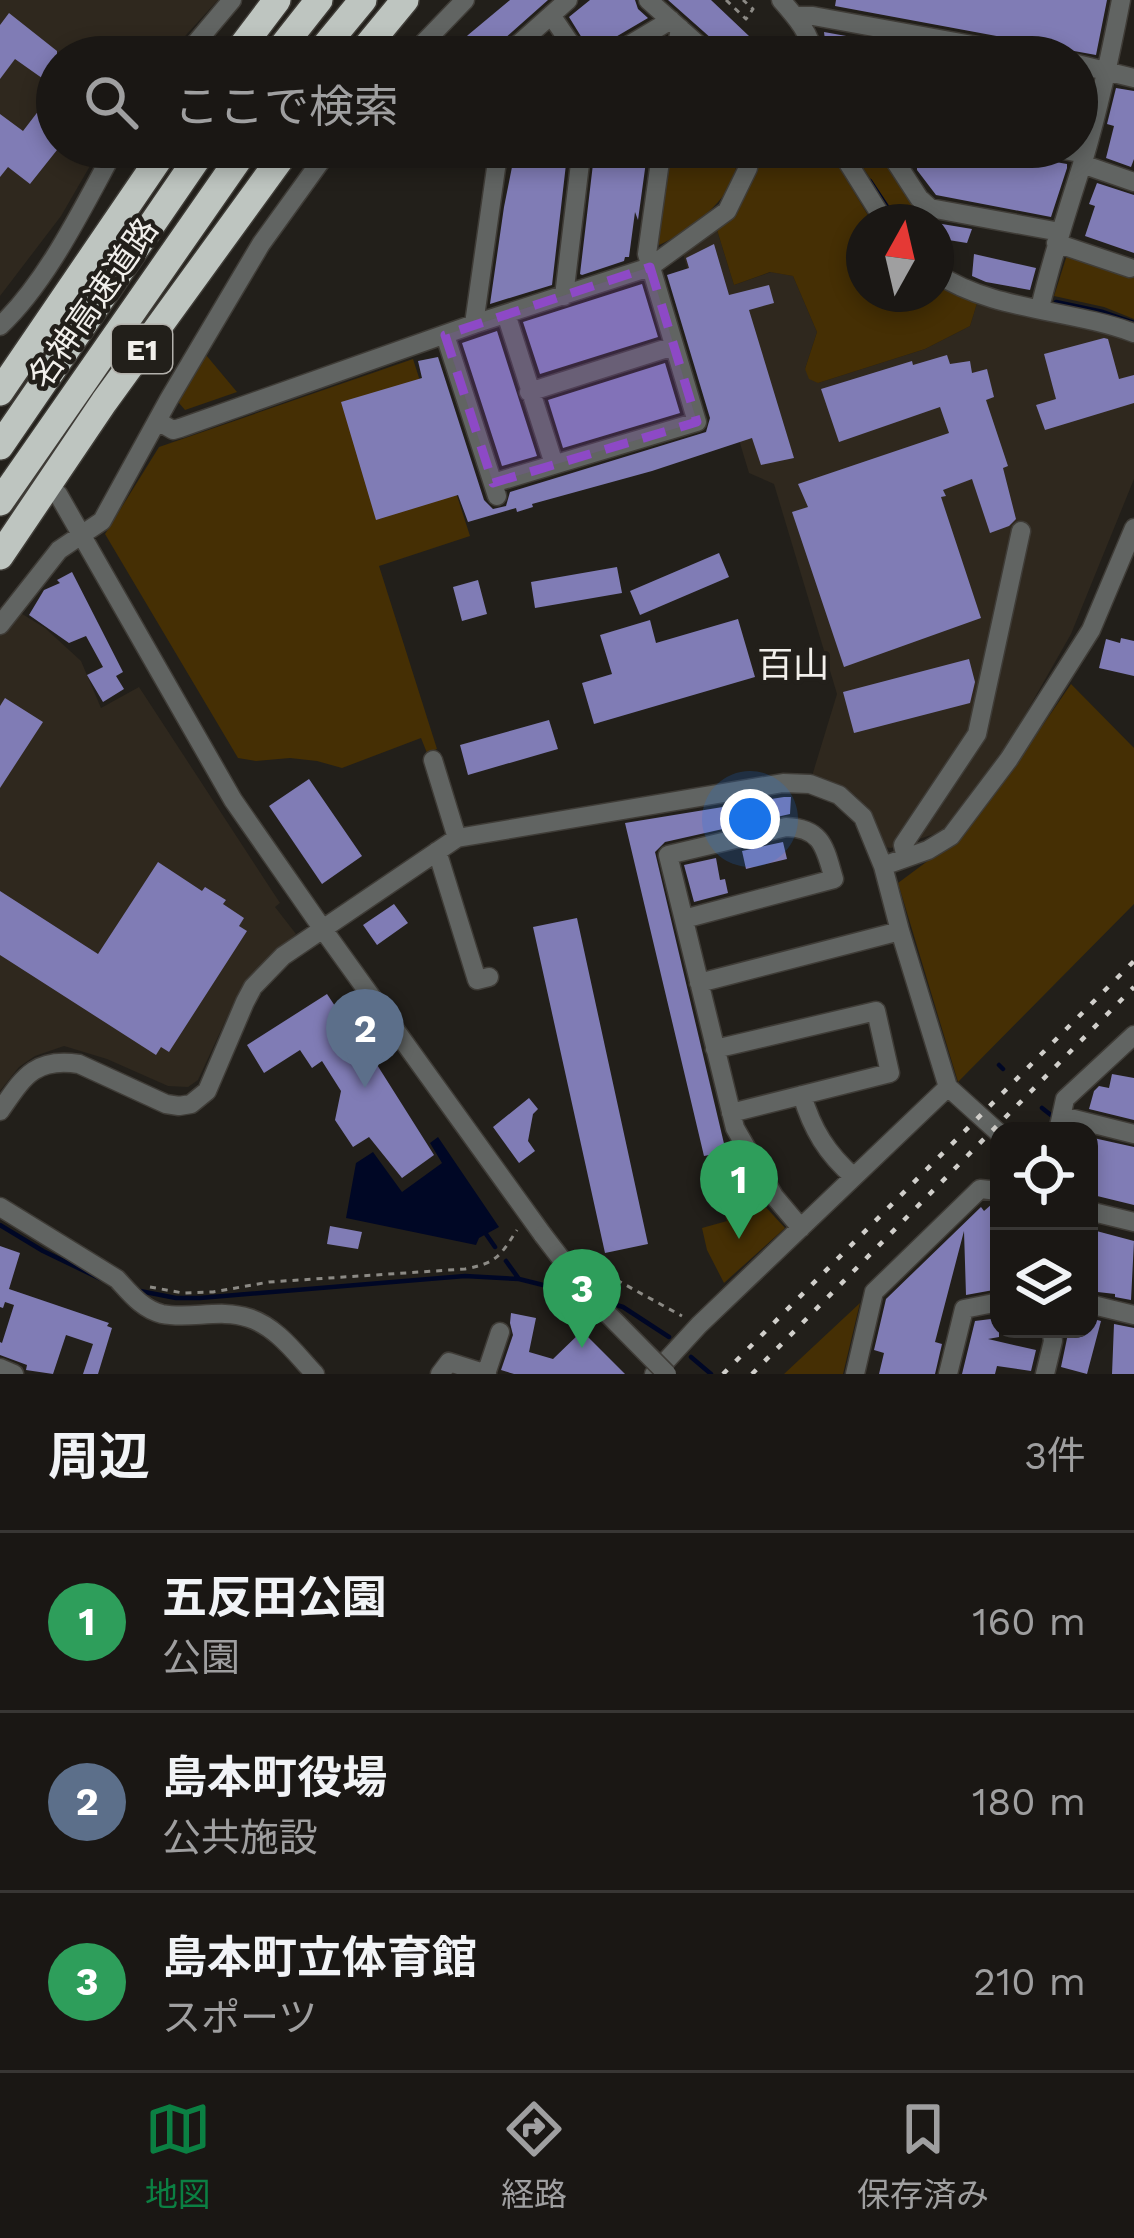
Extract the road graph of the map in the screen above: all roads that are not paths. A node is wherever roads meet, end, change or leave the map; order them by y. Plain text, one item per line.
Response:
1 (232, 0) edge
2 (278, 0) edge
3 (319, 0) edge
4 (362, 0) edge
5 (405, 0) edge
6 (465, 0) edge
7 (568, 0) edge
8 (649, 0) edge
9 (1121, 0) edge
10 (788, 5) edge
11 (551, 15) junction
12 (675, 24) junction
13 (202, 36) edge
14 (250, 36) edge
15 (291, 36) edge
16 (333, 36) edge
17 (375, 36) edge
18 (430, 36) edge
19 (528, 36) edge
20 (565, 36) edge
21 (651, 36) edge
22 (675, 36) edge
23 (688, 36) edge
24 (808, 36) edge
25 (923, 36) edge
26 (1098, 68) edge
27 (1107, 70) junction
28 (1134, 78) edge
29 (1098, 103) edge
30 (1098, 166) edge
31 (105, 168) edge
32 (152, 168) edge
33 (191, 168) edge
34 (232, 168) edge
35 (274, 168) edge
36 (316, 168) edge
37 (496, 168) edge
38 (579, 168) edge
39 (659, 168) edge
40 (748, 168) edge
41 (851, 168) edge
42 (900, 168) edge
43 (1080, 168) edge
44 (1134, 182) edge
45 (874, 204) edge
46 (1058, 237) junction
47 (650, 267) junction
48 (1130, 268) dead end
49 (954, 282) edge
50 (564, 296) junction
51 (1040, 308) junction
52 (506, 314) junction
53 (473, 325) junction
54 (0, 326) edge
55 (1134, 333) edge
56 (445, 335) junction
57 (674, 346) junction
58 (0, 392) edge
59 (530, 392) junction
60 (159, 422) junction
61 (0, 446) edge
62 (554, 464) junction
63 (58, 494) dead end
64 (0, 502) edge
65 (1134, 528) edge
66 (1022, 531) dead end
67 (80, 533) junction
68 (0, 556) edge
69 (0, 625) edge
70 (433, 760) dead end
71 (458, 838) junction
72 (437, 851) junction
73 (906, 858) junction
74 (883, 866) junction
75 (684, 919) junction
76 (322, 928) junction
77 (900, 932) junction
78 (476, 980) dead end
79 (699, 982) junction
80 (1131, 1042) edge
81 (716, 1049) junction
82 (948, 1087) junction
83 (802, 1095) junction
84 (0, 1111) edge
85 (731, 1113) junction
86 (1060, 1122) edge
87 (990, 1125) edge
88 (1098, 1129) edge
89 (1134, 1134) edge
90 (854, 1177) junction
91 (990, 1190) edge
92 (0, 1207) edge
93 (1098, 1213) edge
94 (1134, 1222) edge
95 (801, 1228) junction
96 (990, 1304) edge
97 (1098, 1306) edge
98 (1134, 1315) edge
99 (500, 1332) dead end
100 (1052, 1338) edge
101 (0, 1368) edge
102 (14, 1374) edge
103 (315, 1374) edge
104 (440, 1374) edge
105 (486, 1374) edge
106 (654, 1374) edge
107 (667, 1374) edge
108 (855, 1374) edge
109 (948, 1374) edge
110 (1046, 1374) edge

1 - 13 street
2 - 14 highway
3 - 15 highway
4 - 16 highway
5 - 17 highway
6 - 18 street
7 - 11 street
8 - 12 street
9 - 27 street
10 - 24 street
10 - 25 street
11 - 19 street
11 - 20 street
12 - 21 street
12 - 22 street
12 - 23 street
26 - 27 street
27 - 28 street
27 - 29 street
30 - 44 street
31 - 54 street
32 - 58 highway, 名神高速道路
33 - 61 highway, 名神高速道路 / E1
34 - 64 highway, 名神高速道路 / E1
35 - 68 highway, 名神高速道路 / E1
36 - 60 street
37 - 53 street
38 - 50 street
39 - 47 street
40 - 47 street
41 - 45 street
42 - 46 street
43 - 46 street
46 - 48 street
46 - 51 street
47 - 50 street
47 - 57 street
49 - 51 street
50 - 52 street
51 - 55 street
52 - 53 street
52 - 59 street
53 - 56 street
56 - 60 street
56 - 62 street
57 - 59 street
57 - 62 street
59 - 62 street
60 - 67 street
63 - 67 street
65 - 73 street
66 - 73 street
67 - 69 street
67 - 76 street
70 - 71 street
71 - 72 street
71 - 74 street
72 - 76 street
72 - 78 street
73 - 74 street
74 - 77 street
75 - 75 street
75 - 79 street
76 - 84 street
76 - 107 street, bridge
77 - 79 street
77 - 82 street
79 - 81 street
80 - 86 street
81 - 83 street
81 - 85 street
82 - 87 street
82 - 90 street
83 - 85 street
83 - 90 street
85 - 95 street
88 - 89 street
90 - 95 street
91 - 108 street
92 - 103 street
93 - 94 street
95 - 106 street
96 - 109 street
97 - 98 street
99 - 105 street
100 - 110 street
101 - 102 street
104 - 105 street

